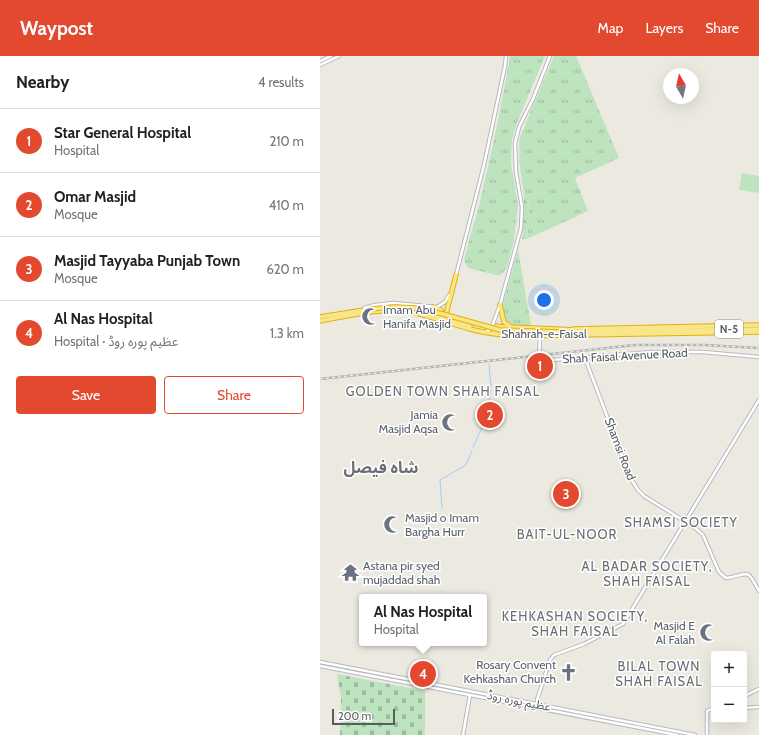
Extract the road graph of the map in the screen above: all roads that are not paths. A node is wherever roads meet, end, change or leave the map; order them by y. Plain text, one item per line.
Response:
1 (331, 56) edge
2 (339, 56) edge
3 (506, 56) edge
4 (550, 56) edge
5 (320, 61) edge
6 (320, 64) edge
7 (456, 275) junction
8 (500, 305) junction
9 (433, 307) junction
10 (356, 311) junction
11 (410, 312) junction
12 (439, 316) junction
13 (320, 317) edge
14 (320, 321) edge
15 (457, 322) junction
16 (520, 328) junction
17 (574, 329) junction
18 (759, 329) edge
19 (699, 331) junction
20 (484, 332) junction
21 (580, 332) junction
22 (516, 336) junction
23 (540, 336) junction
24 (759, 357) edge
25 (585, 358) junction
26 (759, 400) edge
27 (684, 522) junction
28 (759, 591) edge
29 (320, 662) edge
30 (320, 666) edge
31 (759, 689) edge
32 (470, 695) junction
33 (747, 695) edge
34 (537, 705) junction
35 (747, 708) edge
36 (759, 708) edge
37 (711, 710) edge
38 (463, 735) edge
39 (677, 735) edge
40 (695, 735) edge
41 (707, 735) edge

1 - 5 main road
2 - 6 main road
3 - 7 main road
4 - 8 main road
7 - 9 main road
7 - 15 highway
8 - 16 highway
8 - 20 main road
9 - 10 main road
9 - 12 highway
10 - 13 highway, Shahrah-e-Faisal
10 - 21 highway, Shahrah-e-Faisal, bridge
11 - 12 highway
11 - 14 highway, Shahrah-e-Faisal
11 - 20 highway, Shahrah-e-Faisal
12 - 15 highway
15 - 20 highway
16 - 17 highway
16 - 22 highway
17 - 18 highway
17 - 21 highway
18 - 19 highway, N-5
19 - 21 highway, Shahrah-e-Faisal
19 - 23 highway, Shahrah-e-Faisal
20 - 22 highway, Shahrah-e-Faisal
22 - 23 highway, Shahrah-e-Faisal
23 - 25 main road, Shah Faisal Avenue Road
24 - 25 main road, Shah Faisal Avenue Road
25 - 27 main road, Shamsi Road
26 - 27 main road
27 - 28 main road, Shamsi Road
27 - 34 main road
29 - 34 main road, عظیم پورہ روڈ
30 - 32 main road, عظیم پورہ روڈ
31 - 33 main road
32 - 38 main road
32 - 39 main road, عظیم پورہ روڈ
34 - 40 main road, عظیم پورہ روڈ
35 - 36 main road
37 - 41 main road

